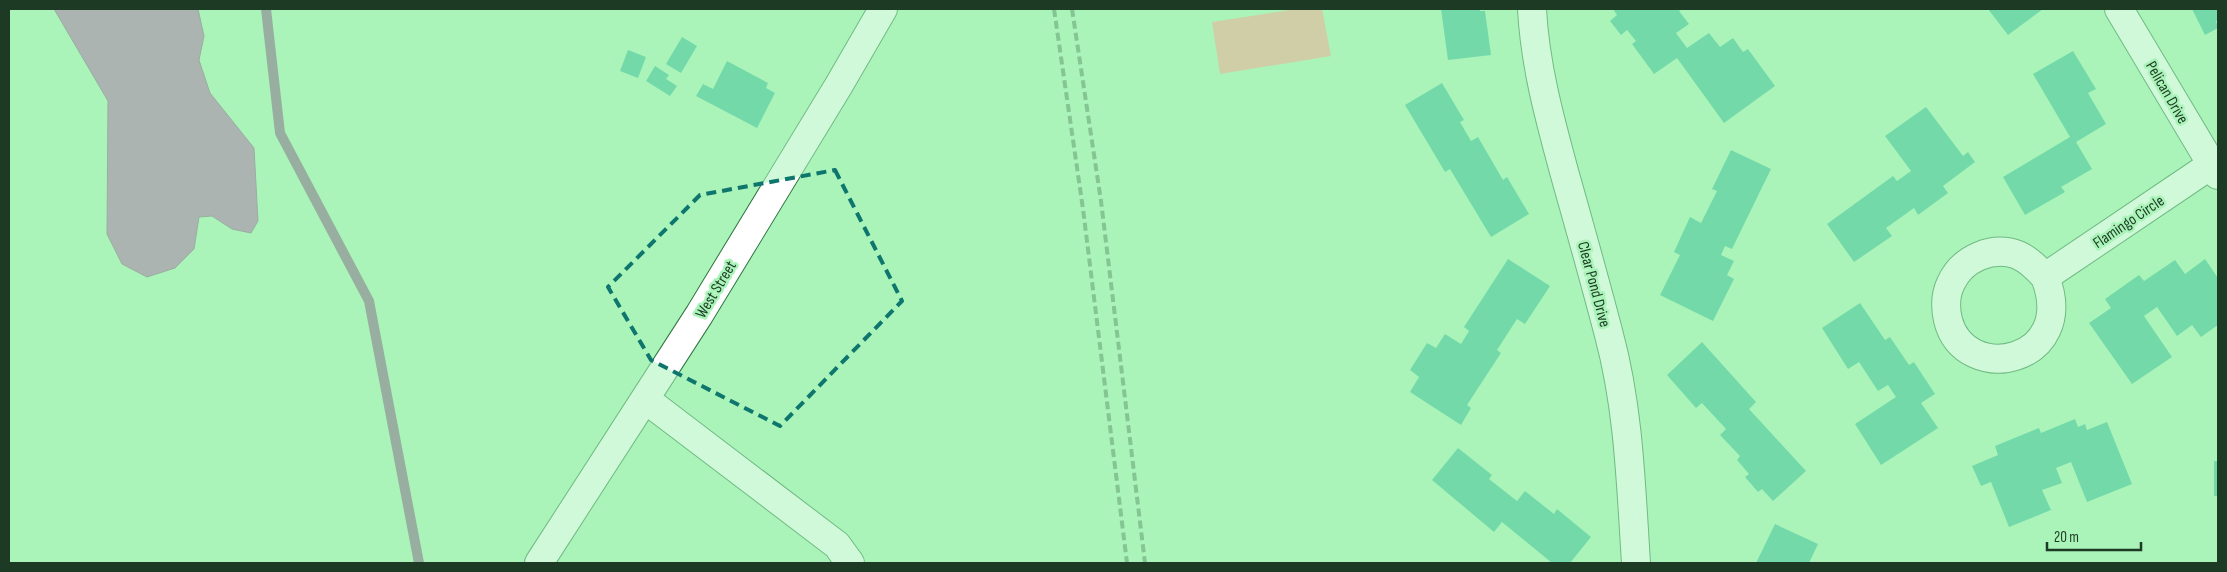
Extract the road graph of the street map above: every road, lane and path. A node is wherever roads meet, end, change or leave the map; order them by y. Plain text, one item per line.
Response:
1 (883, 9) edge
2 (1532, 9) edge
3 (2119, 9) edge
4 (2214, 170) edge
5 (2045, 277) dead end
6 (645, 399) junction
7 (539, 563) edge
8 (850, 563) edge
9 (1636, 563) edge

1 - 6 street, West Street
2 - 9 street, Clear Pond Drive
3 - 4 street, Pelican Drive
4 - 5 street, Flamingo Circle
6 - 7 street, West Street
6 - 8 street

